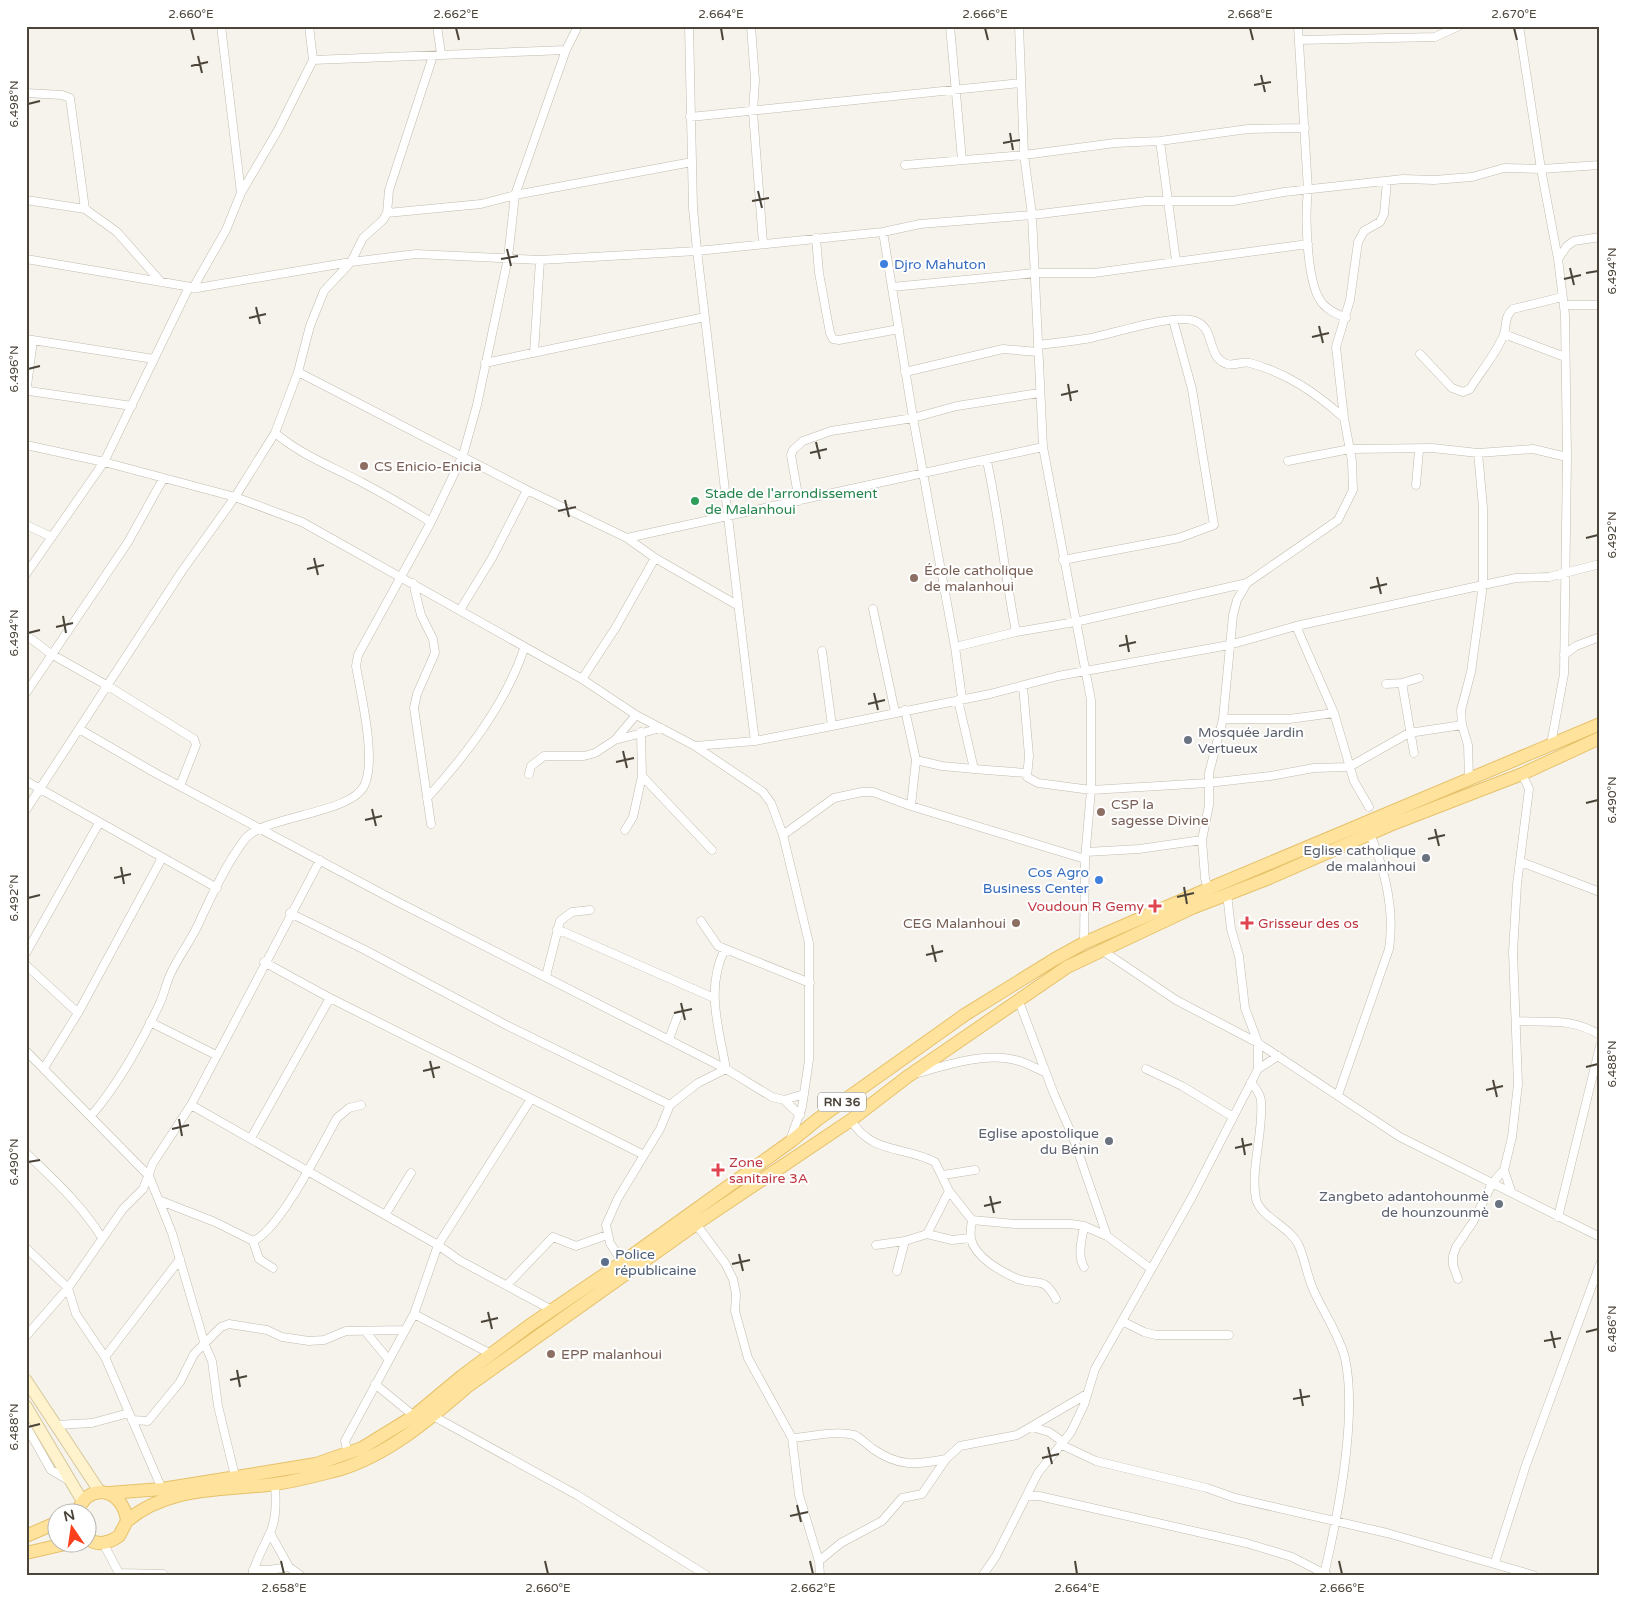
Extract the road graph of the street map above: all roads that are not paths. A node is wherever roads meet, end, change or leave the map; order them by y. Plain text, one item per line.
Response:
1 (221, 26) edge
2 (309, 26) edge
3 (437, 26) edge
4 (578, 26) edge
5 (689, 26) edge
6 (751, 26) edge
7 (950, 26) edge
8 (1019, 26) edge
9 (1298, 26) edge
10 (1459, 26) edge
11 (1519, 26) edge
12 (1299, 40) junction
13 (566, 50) junction
14 (437, 55) junction
15 (313, 60) junction
16 (1021, 84) junction
17 (956, 90) junction
18 (26, 93) edge
19 (753, 112) junction
20 (690, 117) junction
21 (1304, 128) junction
22 (1160, 141) junction
23 (1024, 155) junction
24 (962, 160) junction
25 (692, 162) junction
26 (905, 165) dead end
27 (1600, 165) edge
28 (1541, 169) junction
29 (1387, 181) junction
30 (1308, 190) junction
31 (241, 193) junction
32 (516, 195) junction
33 (26, 200) edge
34 (1167, 202) junction
35 (85, 209) junction
36 (387, 212) junction
37 (1032, 215) junction
38 (883, 232) junction
39 (816, 238) junction
40 (1599, 238) edge
41 (763, 243) junction
42 (1308, 244) junction
43 (697, 250) junction
44 (508, 258) junction
45 (26, 259) edge
46 (1558, 259) junction
47 (540, 260) junction
48 (1176, 261) junction
49 (350, 262) junction
50 (1034, 273) junction
51 (161, 282) junction
52 (191, 287) junction
53 (892, 287) junction
54 (1563, 301) junction
55 (1600, 304) edge
56 (705, 317) junction
57 (1346, 318) junction
58 (1173, 320) junction
59 (899, 329) junction
60 (1504, 334) junction
61 (30, 340) edge
62 (1038, 348) junction
63 (534, 352) junction
64 (1420, 354) dead end
65 (1565, 357) junction
66 (154, 359) junction
67 (485, 363) junction
68 (298, 372) junction
69 (905, 372) junction
70 (1039, 393) junction
71 (132, 406) junction
72 (913, 418) junction
73 (1344, 418) junction
74 (275, 433) junction
75 (26, 445) edge
76 (1043, 447) junction
77 (1350, 449) junction
78 (1419, 450) junction
79 (1478, 453) junction
80 (463, 455) junction
81 (1567, 457) junction
82 (987, 460) junction
83 (1288, 461) dead end
84 (104, 462) junction
85 (924, 472) junction
86 (163, 479) junction
87 (1416, 486) dead end
88 (527, 490) junction
89 (235, 497) junction
90 (799, 500) junction
91 (729, 517) junction
92 (431, 522) junction
93 (26, 525) edge
94 (52, 537) junction
95 (627, 538) junction
96 (655, 558) junction
97 (1063, 560) junction
98 (1600, 564) edge
99 (1565, 573) junction
100 (26, 574) edge
101 (401, 577) junction
102 (1247, 583) junction
103 (413, 584) junction
104 (1482, 585) junction
105 (737, 605) junction
106 (873, 609) dead end
107 (460, 610) junction
108 (1075, 622) junction
109 (1296, 626) junction
110 (1016, 632) junction
111 (26, 635) edge
112 (1600, 637) edge
113 (1229, 644) junction
114 (956, 647) junction
115 (524, 649) junction
116 (822, 651) dead end
117 (51, 654) junction
118 (1564, 655) junction
119 (1086, 673) junction
120 (1419, 678) dead end
121 (582, 680) junction
122 (1402, 683) junction
123 (1386, 684) dead end
124 (108, 686) junction
125 (1023, 686) junction
126 (26, 693) edge
127 (960, 699) junction
128 (905, 710) junction
129 (895, 712) junction
130 (1334, 713) junction
131 (636, 715) junction
132 (1223, 720) junction
133 (1600, 724) edge
134 (1462, 725) junction
135 (832, 726) junction
136 (660, 728) junction
137 (79, 729) junction
138 (640, 732) junction
139 (1409, 733) junction
140 (1600, 738) edge
141 (615, 740) junction
142 (755, 741) junction
143 (1551, 744) junction
144 (695, 746) junction
145 (1414, 753) dead end
146 (916, 760) junction
147 (1349, 767) junction
148 (974, 768) junction
149 (1026, 773) junction
150 (529, 774) dead end
151 (1522, 774) junction
152 (642, 776) junction
153 (1469, 779) junction
154 (26, 781) edge
155 (1208, 783) junction
156 (180, 786) junction
157 (39, 788) junction
158 (1091, 790) junction
159 (426, 798) junction
160 (911, 806) junction
161 (1370, 807) dead end
162 (26, 810) edge
163 (99, 823) junction
164 (431, 824) dead end
165 (262, 828) junction
166 (625, 830) dead end
167 (1370, 834) junction
168 (783, 835) junction
169 (1202, 840) junction
170 (712, 850) dead end
171 (1086, 856) junction
172 (162, 858) junction
173 (320, 860) junction
174 (1521, 862) junction
175 (217, 888) junction
176 (1208, 889) junction
177 (1600, 892) edge
178 (1227, 894) junction
179 (590, 910) dead end
180 (290, 913) junction
181 (700, 922) dead end
182 (556, 929) junction
183 (1084, 944) junction
184 (725, 949) junction
185 (1102, 951) junction
186 (26, 953) edge
187 (264, 962) junction
188 (26, 965) edge
189 (546, 976) junction
190 (810, 983) junction
191 (330, 998) junction
192 (714, 998) junction
193 (1018, 999) junction
194 (78, 1013) junction
195 (678, 1015) dead end
196 (1516, 1020) junction
197 (150, 1022) junction
198 (1600, 1035) edge
199 (668, 1039) junction
200 (1258, 1043) junction
201 (1600, 1046) edge
202 (26, 1051) edge
203 (216, 1055) junction
204 (1278, 1056) junction
205 (44, 1068) junction
206 (726, 1069) junction
207 (1146, 1069) dead end
208 (1258, 1069) junction
209 (1045, 1072) junction
210 (907, 1077) junction
211 (1251, 1082) junction
212 (804, 1094) junction
213 (1338, 1095) junction
214 (531, 1099) junction
215 (784, 1100) junction
216 (191, 1105) junction
217 (361, 1105) dead end
218 (670, 1105) junction
219 (800, 1115) junction
220 (92, 1116) junction
221 (1233, 1117) junction
222 (851, 1120) junction
223 (251, 1138) junction
224 (790, 1142) junction
225 (26, 1152) edge
226 (644, 1155) junction
227 (975, 1170) dead end
228 (1504, 1170) junction
229 (306, 1171) junction
230 (411, 1173) dead end
231 (149, 1176) junction
232 (943, 1176) junction
233 (1493, 1182) junction
234 (949, 1191) junction
235 (1511, 1191) junction
236 (161, 1201) junction
237 (385, 1216) junction
238 (1558, 1217) junction
239 (972, 1220) junction
240 (696, 1224) junction
241 (1084, 1226) junction
242 (927, 1234) junction
243 (607, 1235) junction
244 (1107, 1236) junction
245 (1600, 1237) edge
246 (102, 1238) junction
247 (970, 1238) junction
248 (254, 1241) junction
249 (905, 1241) junction
250 (438, 1245) junction
251 (876, 1245) dead end
252 (26, 1248) edge
253 (180, 1259) junction
254 (622, 1262) junction
255 (1600, 1264) edge
256 (1084, 1267) dead end
257 (273, 1268) dead end
258 (1151, 1269) junction
259 (897, 1271) dead end
260 (1458, 1279) dead end
261 (508, 1284) junction
262 (68, 1288) junction
263 (1056, 1299) dead end
264 (552, 1310) junction
265 (414, 1314) junction
266 (1122, 1321) junction
267 (404, 1330) junction
268 (365, 1331) junction
269 (1229, 1335) dead end
270 (26, 1336) edge
271 (205, 1345) junction
272 (491, 1354) junction
273 (105, 1357) junction
274 (388, 1359) junction
275 (26, 1380) edge
276 (374, 1384) junction
277 (1088, 1394) junction
278 (26, 1406) edge
279 (414, 1416) junction
280 (434, 1416) junction
281 (130, 1417) junction
282 (148, 1421) junction
283 (56, 1425) junction
284 (26, 1426) edge
285 (1032, 1427) junction
286 (139, 1436) junction
287 (792, 1438) junction
288 (1062, 1445) junction
289 (348, 1454) junction
290 (946, 1459) junction
291 (235, 1476) junction
292 (72, 1482) junction
293 (275, 1484) junction
294 (162, 1490) junction
295 (104, 1493) junction
296 (1028, 1496) junction
297 (76, 1504) edge
298 (82, 1504) edge
299 (127, 1521) junction
300 (1334, 1522) junction
301 (48, 1526) edge
302 (270, 1534) junction
303 (26, 1536) edge
304 (98, 1543) edge
305 (103, 1543) junction
306 (48, 1548) edge
307 (26, 1553) edge
308 (819, 1562) junction
309 (1494, 1562) junction
310 (289, 1567) junction
311 (252, 1572) edge
312 (119, 1574) edge
313 (163, 1574) edge
314 (1325, 1574) edge
315 (300, 1575) edge
316 (706, 1575) edge
317 (820, 1575) edge
318 (983, 1575) edge
319 (1533, 1575) edge

1 - 31 street
2 - 15 street
3 - 14 street
4 - 13 street
5 - 20 street
6 - 19 street
7 - 17 street
8 - 16 street
9 - 12 street
10 - 12 street
11 - 28 street
12 - 21 street
13 - 14 street
13 - 32 street
14 - 15 street
14 - 36 street
15 - 31 street
16 - 17 street
16 - 23 street
17 - 19 street
17 - 24 street
18 - 35 street
19 - 20 street
19 - 41 street
20 - 25 street
21 - 22 street
21 - 30 street
22 - 23 street
22 - 34 street
23 - 24 street
23 - 37 street
24 - 26 street
25 - 32 street
25 - 43 street
27 - 28 street
28 - 29 street
28 - 46 street
29 - 30 street
29 - 57 street
30 - 34 street
30 - 42 street
31 - 52 street
32 - 36 street
32 - 44 street
33 - 35 street
34 - 37 street
34 - 48 street
35 - 51 street
36 - 49 street
37 - 38 street
37 - 50 street
38 - 39 street
38 - 53 street
39 - 41 street
39 - 59 street
40 - 46 street
41 - 43 street
42 - 48 street
42 - 57 street
43 - 47 street
43 - 56 street
44 - 47 street
44 - 49 street
44 - 67 street
45 - 51 street
46 - 54 street
47 - 63 street
48 - 50 street
49 - 52 street
49 - 68 street
50 - 53 street
50 - 62 street
51 - 52 street
52 - 66 street
53 - 59 street
54 - 55 street
54 - 60 street
54 - 65 street
56 - 63 street
56 - 91 street
57 - 73 street
58 - 62 street
58 - 73 street
58 - 97 street
59 - 69 street
60 - 64 street
60 - 65 street
61 - 66 street
61 - 71 street
62 - 69 street
62 - 70 street
63 - 67 street
65 - 81 street
66 - 71 street
67 - 80 street
68 - 74 street
68 - 80 street
69 - 72 street
70 - 72 street
70 - 76 street
71 - 84 street
72 - 85 street
72 - 90 street
73 - 77 street
74 - 89 street
74 - 92 street
75 - 84 street
76 - 82 street
76 - 97 street
77 - 78 street
77 - 83 street
77 - 102 street
78 - 79 street
78 - 87 street
79 - 81 street
79 - 104 street
80 - 88 street
80 - 92 street
81 - 99 street
82 - 85 street
82 - 110 street
84 - 86 street
84 - 94 street
85 - 90 street
85 - 114 street
86 - 89 street
86 - 117 street
88 - 95 street
88 - 107 street
89 - 101 street
89 - 124 street
90 - 91 street
91 - 95 street
91 - 105 street
92 - 101 street
93 - 94 street
94 - 100 street
95 - 96 street
96 - 105 street
96 - 121 street
97 - 108 street
98 - 99 street
99 - 104 street
99 - 118 street
101 - 103 street
101 - 165 street
102 - 108 street
102 - 113 street
103 - 107 street
103 - 159 street
104 - 109 street
104 - 134 street
105 - 142 street
106 - 129 street
107 - 115 street
108 - 110 street
108 - 119 street
109 - 113 street
109 - 130 street
110 - 114 street
111 - 117 street
112 - 118 street
113 - 119 street
113 - 132 street
114 - 127 street
115 - 121 street
115 - 159 street
116 - 135 street
117 - 124 street
117 - 126 street
118 - 143 street
119 - 125 street
119 - 158 street
120 - 122 street
121 - 131 street
122 - 123 street
122 - 139 street
124 - 137 street
124 - 156 street
125 - 127 street
125 - 149 street
127 - 128 street
127 - 148 street
128 - 129 street
128 - 146 street
129 - 135 street
130 - 132 street
130 - 147 street
131 - 136 street
131 - 141 street
132 - 155 street
133 - 143 main road, RN 36
134 - 139 street
134 - 153 street
135 - 142 street
136 - 138 street
136 - 144 street
137 - 156 street
137 - 157 street
138 - 141 street
138 - 152 street
139 - 145 street
139 - 147 street
140 - 151 main road, RN 36
141 - 150 street
142 - 144 street
143 - 153 main road, RN 36
144 - 168 street
146 - 148 street
146 - 160 street
147 - 155 street
147 - 161 street
148 - 149 street
149 - 158 street
151 - 167 main road, RN 36
151 - 174 street
152 - 166 street
152 - 170 street
153 - 176 main road, RN 36
154 - 157 street
155 - 158 street
155 - 169 street
156 - 165 street
157 - 162 street
157 - 163 street
158 - 171 street
159 - 164 street
160 - 168 street
160 - 171 street
163 - 172 street
163 - 186 street
165 - 173 street
165 - 175 street
167 - 178 main road, RN 36
167 - 213 street
168 - 190 street
169 - 171 street
169 - 176 street
171 - 183 street
172 - 175 street
172 - 194 street
173 - 180 street
173 - 189 street
174 - 177 street
174 - 196 street
175 - 197 street
176 - 183 main road, RN 36
178 - 185 main road, RN 36
178 - 200 street
179 - 182 street
180 - 187 street
180 - 218 street
181 - 184 street
182 - 189 street
182 - 192 street
183 - 224 main road, RN 36
184 - 190 street
184 - 192 street
185 - 193 main road, RN 36
185 - 200 street
187 - 191 street
187 - 203 street
188 - 194 street
189 - 199 street
190 - 212 street
191 - 214 street
191 - 223 street
192 - 206 street
193 - 209 street
193 - 210 main road, RN 36
194 - 205 street
195 - 199 street
196 - 198 street
196 - 228 street
197 - 203 street
197 - 220 street
199 - 206 street
200 - 204 street
200 - 208 street
201 - 238 street
202 - 205 street
203 - 216 street
204 - 208 street
204 - 213 street
205 - 220 street
206 - 215 street
206 - 218 street
207 - 221 street
208 - 211 street
209 - 210 street
209 - 244 street
210 - 222 main road, RN 36
211 - 221 street
211 - 300 street
212 - 215 street
212 - 219 street
213 - 233 street
214 - 226 street
214 - 250 street
215 - 219 street
216 - 223 street
216 - 231 street
217 - 229 street
218 - 226 street
219 - 224 street
220 - 231 street
221 - 258 street
222 - 232 street
222 - 240 main road, RN 36
223 - 229 street
224 - 254 main road, RN 36
225 - 246 street
226 - 243 street
227 - 232 street
228 - 233 street
228 - 235 street
229 - 237 street
229 - 248 street
230 - 237 street
231 - 236 street
231 - 246 street
232 - 234 street
233 - 235 street
233 - 260 street
234 - 239 street
234 - 242 street
235 - 238 street
236 - 248 street
236 - 253 street
237 - 250 street
238 - 245 street
239 - 241 street
239 - 247 street
240 - 280 main road, RN 36
240 - 287 street
241 - 244 street
241 - 256 street
242 - 247 street
242 - 249 street
243 - 254 street
243 - 261 street
244 - 258 street
246 - 262 street
247 - 263 street
248 - 257 street
249 - 251 street
249 - 259 street
250 - 261 street
250 - 265 street
252 - 262 street
253 - 271 street
253 - 273 street
254 - 264 main road, RN 36
255 - 309 street
258 - 266 street
261 - 264 street
262 - 270 street
262 - 273 street
264 - 272 main road, RN 36
265 - 267 street
265 - 272 street
266 - 269 street
266 - 277 street
267 - 268 street
267 - 274 street
268 - 271 street
268 - 274 street
271 - 282 street
271 - 291 street
272 - 279 main road, RN 36
273 - 281 street
274 - 276 street
275 - 283 main road
276 - 279 street
276 - 289 street
277 - 285 street
277 - 288 street
278 - 292 main road
279 - 289 main road, RN 36
280 - 293 main road, RN 36
280 - 316 street
281 - 282 street
281 - 283 street
281 - 286 street
282 - 286 street
283 - 295 main road
284 - 292 street
285 - 288 street
285 - 290 street
286 - 294 street
287 - 290 street
287 - 308 street
288 - 296 street
288 - 300 street
289 - 291 main road, RN 36
290 - 308 street
291 - 294 main road, RN 36
292 - 297 main road
293 - 299 main road, RN 36
293 - 302 street
294 - 295 main road, RN 36
295 - 298 main road, RN 36
295 - 299 main road
296 - 314 street
296 - 318 street
299 - 305 main road, RN 36
300 - 309 street
300 - 314 street
301 - 303 main road
302 - 310 street
302 - 311 street
304 - 305 main road
305 - 312 street
306 - 307 main road
308 - 317 street
309 - 319 street
310 - 311 street
310 - 315 street
312 - 313 street

